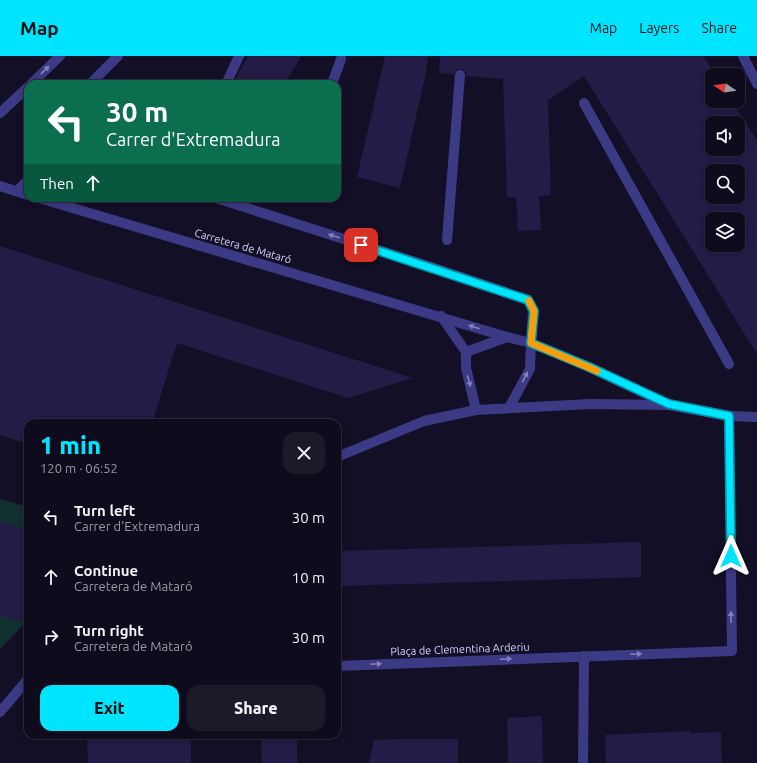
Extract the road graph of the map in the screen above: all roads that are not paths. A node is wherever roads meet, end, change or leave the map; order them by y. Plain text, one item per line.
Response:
1 (60, 56) edge
2 (118, 56) edge
3 (239, 56) edge
4 (743, 56) edge
5 (341, 59) dead end
6 (460, 75) dead end
7 (35, 80) edge
8 (94, 80) edge
9 (228, 80) edge
10 (333, 80) edge
11 (757, 84) edge
12 (24, 91) edge
13 (584, 103) dead end
14 (0, 113) edge
15 (24, 184) edge
16 (0, 186) edge
17 (17, 191) junction
18 (24, 194) edge
19 (53, 202) edge
20 (228, 202) edge
21 (447, 240) dead end
22 (441, 316) junction
23 (507, 337) junction
24 (531, 343) junction
25 (466, 352) junction
26 (729, 364) dead end
27 (669, 404) junction
28 (510, 408) junction
29 (476, 410) junction
30 (729, 416) junction
31 (757, 417) edge
32 (341, 455) edge
33 (584, 656) junction
34 (341, 666) edge
35 (24, 684) edge
36 (0, 712) edge
37 (583, 763) edge

7 -> 1 street
2 - 8 street
3 - 9 street
4 - 11 street
5 - 10 street
6 - 21 street
12 - 14 street
13 - 26 street
15 - 17 street
16 - 17 street
17 - 18 street
19 - 22 street, Carretera de Mataró
24 -> 20 street
23 -> 22 street, Carretera de Mataró
22 - 25 street
23 - 24 street, Carretera de Mataró
23 - 25 street
24 - 27 street, Carretera de Mataró
28 -> 24 street
25 -> 29 street
27 - 28 street
27 - 30 street
28 - 29 street
29 - 32 street
30 - 31 street
33 -> 30 street, Plaça de Clementina Arderiu
34 -> 33 street, Plaça de Clementina Arderiu
33 - 37 street
35 - 36 street

